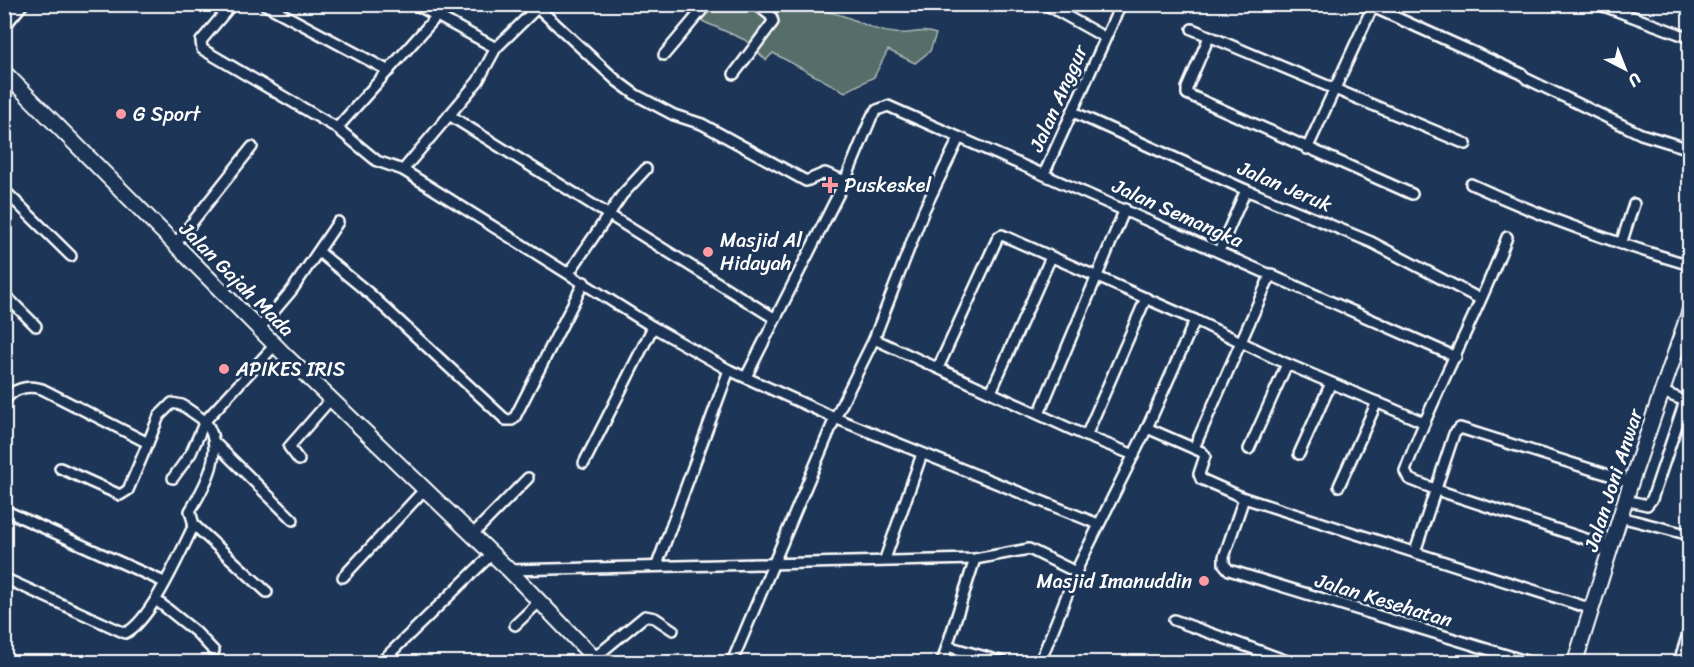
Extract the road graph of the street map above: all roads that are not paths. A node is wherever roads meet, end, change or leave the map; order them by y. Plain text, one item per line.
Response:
1 (23, 4) edge
2 (232, 4) edge
3 (264, 4) edge
4 (415, 4) edge
5 (707, 4) edge
6 (756, 4) edge
7 (1045, 4) edge
8 (1121, 4) edge
9 (1598, 4) edge
10 (538, 5) edge
11 (1369, 6) edge
12 (436, 17) junction
13 (4, 27) edge
14 (1192, 29) dead end
15 (1104, 37) junction
16 (1209, 37) junction
17 (1689, 38) edge
18 (495, 48) junction
19 (664, 55) dead end
20 (389, 71) junction
21 (4, 72) edge
22 (734, 74) dead end
23 (1333, 90) junction
24 (1072, 112) junction
25 (449, 115) junction
26 (338, 128) junction
27 (959, 138) junction
28 (1466, 144) dead end
29 (252, 147) dead end
30 (1689, 148) edge
31 (1307, 149) junction
32 (646, 169) dead end
33 (403, 170) junction
34 (1044, 174) junction
35 (845, 182) junction
36 (1471, 184) dead end
37 (4, 190) edge
38 (1246, 190) junction
39 (1412, 194) dead end
40 (1635, 204) dead end
41 (1125, 209) junction
42 (608, 215) junction
43 (338, 222) dead end
44 (1506, 237) dead end
45 (175, 244) junction
46 (1621, 244) junction
47 (1219, 251) junction
48 (320, 252) junction
49 (71, 256) dead end
50 (1051, 257) junction
51 (1689, 264) edge
52 (569, 273) junction
53 (1271, 274) junction
54 (1096, 276) junction
55 (584, 282) junction
56 (4, 294) edge
57 (1146, 298) junction
58 (1480, 299) junction
59 (1689, 310) edge
60 (774, 318) junction
61 (1195, 320) junction
62 (36, 326) dead end
63 (653, 327) junction
64 (259, 329) junction
65 (874, 339) junction
66 (1242, 342) junction
67 (275, 345) junction
68 (1456, 357) junction
69 (1287, 364) junction
70 (938, 368) junction
71 (729, 370) junction
72 (746, 377) junction
73 (1331, 383) junction
74 (991, 392) junction
75 (1663, 392) junction
76 (6, 397) edge
77 (330, 400) junction
78 (1377, 402) junction
79 (1038, 414) junction
80 (835, 418) junction
81 (205, 421) junction
82 (1423, 422) junction
83 (1147, 428) junction
84 (1086, 435) junction
85 (148, 443) junction
86 (214, 443) junction
87 (1194, 448) junction
88 (1249, 449) dead end
89 (922, 454) junction
90 (1299, 454) dead end
91 (1134, 455) junction
92 (299, 460) dead end
93 (584, 463) dead end
94 (60, 468) dead end
95 (173, 478) dead end
96 (528, 478) dead end
97 (1631, 482) junction
98 (1339, 486) dead end
99 (425, 489) junction
100 (1437, 490) junction
101 (1244, 498) junction
102 (1625, 500) junction
103 (4, 510) edge
104 (1620, 517) junction
105 (293, 520) dead end
106 (1098, 524) junction
107 (194, 525) junction
108 (472, 535) junction
109 (1689, 535) edge
110 (1610, 547) junction
111 (1415, 552) junction
112 (492, 554) junction
113 (885, 559) junction
114 (975, 559) junction
115 (775, 562) junction
116 (657, 565) junction
117 (509, 570) junction
118 (1076, 572) junction
119 (343, 577) dead end
120 (4, 578) edge
121 (164, 582) junction
122 (267, 592) dead end
123 (156, 600) junction
124 (539, 602) junction
125 (1592, 609) junction
126 (1174, 620) dead end
127 (515, 625) dead end
128 (1689, 627) edge
129 (673, 630) dead end
130 (947, 646) junction
131 (214, 651) dead end
132 (596, 660) edge
133 (381, 663) edge
134 (732, 663) edge
135 (942, 663) edge
136 (1002, 663) edge
137 (1040, 663) edge
138 (1290, 663) edge
139 (1529, 663) edge
140 (1575, 663) edge
141 (1679, 663) edge

1 - 13 street
2 - 26 street
3 - 20 street
4 - 12 street
5 - 19 street
6 - 22 street
7 - 15 street
8 - 15 street, Jalan Anggur
9 - 17 street
10 - 18 street
10 - 35 street
11 - 23 street
11 - 30 street
12 - 18 street
12 - 20 street
14 - 16 street
15 - 24 street, Jalan Anggur
16 - 23 street
16 - 31 street
18 - 25 street
20 - 26 street
21 - 45 main road, Jalan Gajah Mada
23 - 28 street
23 - 31 street
24 - 34 street, Jalan Anggur
24 - 38 street, Jalan Jeruk
25 - 33 street
25 - 42 street
26 - 33 street
27 - 34 street, Jalan Semangka
27 - 35 street, Jalan Semangka
27 - 65 street
29 - 45 street
31 - 39 street
32 - 42 street
33 - 52 street
34 - 41 street, Jalan Semangka
35 - 60 street
36 - 46 street
37 - 49 street
38 - 47 street
38 - 58 street, Jalan Jeruk
40 - 46 street
41 - 47 street, Jalan Semangka
41 - 54 street
42 - 52 street
42 - 60 street
43 - 48 street
44 - 58 street
45 - 64 main road, Jalan Gajah Mada
46 - 51 street
47 - 53 street, Jalan Semangka
48 - 55 street
48 - 64 street
50 - 54 street
50 - 70 street
50 - 74 street
52 - 55 street
53 - 66 street
53 - 68 street, Jalan Semangka
54 - 57 street
54 - 79 street
55 - 63 street
56 - 62 street
57 - 61 street
57 - 84 street
58 - 68 street
59 - 75 main road, Jalan Joni Anwar
60 - 72 street
61 - 66 street
61 - 83 street
63 - 71 street
63 - 93 street
64 - 67 main road, Jalan Gajah Mada
65 - 70 street
65 - 80 street
66 - 69 street
66 - 87 street
67 - 77 main road, Jalan Gajah Mada
67 - 81 street
68 - 82 street
69 - 73 street
69 - 88 street
70 - 74 street
71 - 72 street
71 - 116 street
72 - 80 street
73 - 78 street
73 - 90 street
74 - 79 street
75 - 97 main road, Jalan Joni Anwar
75 - 102 street
76 - 85 street
77 - 92 street
77 - 99 main road, Jalan Gajah Mada
78 - 82 street
78 - 98 street
79 - 84 street
80 - 89 street
80 - 115 street
81 - 85 street
81 - 86 street
81 - 95 street
82 - 100 street
83 - 87 street
83 - 91 street
84 - 91 street
85 - 94 street
86 - 105 street
86 - 107 street
87 - 101 street
89 - 106 street
89 - 113 street
91 - 106 street
96 - 108 street
97 - 100 street
97 - 102 main road, Jalan Joni Anwar
99 - 108 main road, Jalan Gajah Mada
99 - 119 street
100 - 110 street
100 - 111 street
101 - 111 street
101 - 139 street, Jalan Kesehatan
102 - 104 main road, Jalan Joni Anwar
103 - 121 street
104 - 109 street
104 - 110 main road, Jalan Joni Anwar
106 - 118 street
107 - 121 street
107 - 122 street
108 - 112 main road, Jalan Gajah Mada
110 - 125 main road, Jalan Joni Anwar
111 - 125 street
112 - 117 main road, Jalan Gajah Mada
112 - 133 street
113 - 114 street
113 - 115 street
114 - 118 street
114 - 130 street
115 - 116 street
115 - 134 street
116 - 117 street
117 - 124 main road, Jalan Gajah Mada
118 - 137 street
120 - 123 street
121 - 123 street
123 - 131 street
124 - 127 street
124 - 132 main road, Jalan Gajah Mada
125 - 140 main road, Jalan Joni Anwar
126 - 138 street
128 - 141 street
129 - 132 street
130 - 135 street
130 - 136 street

